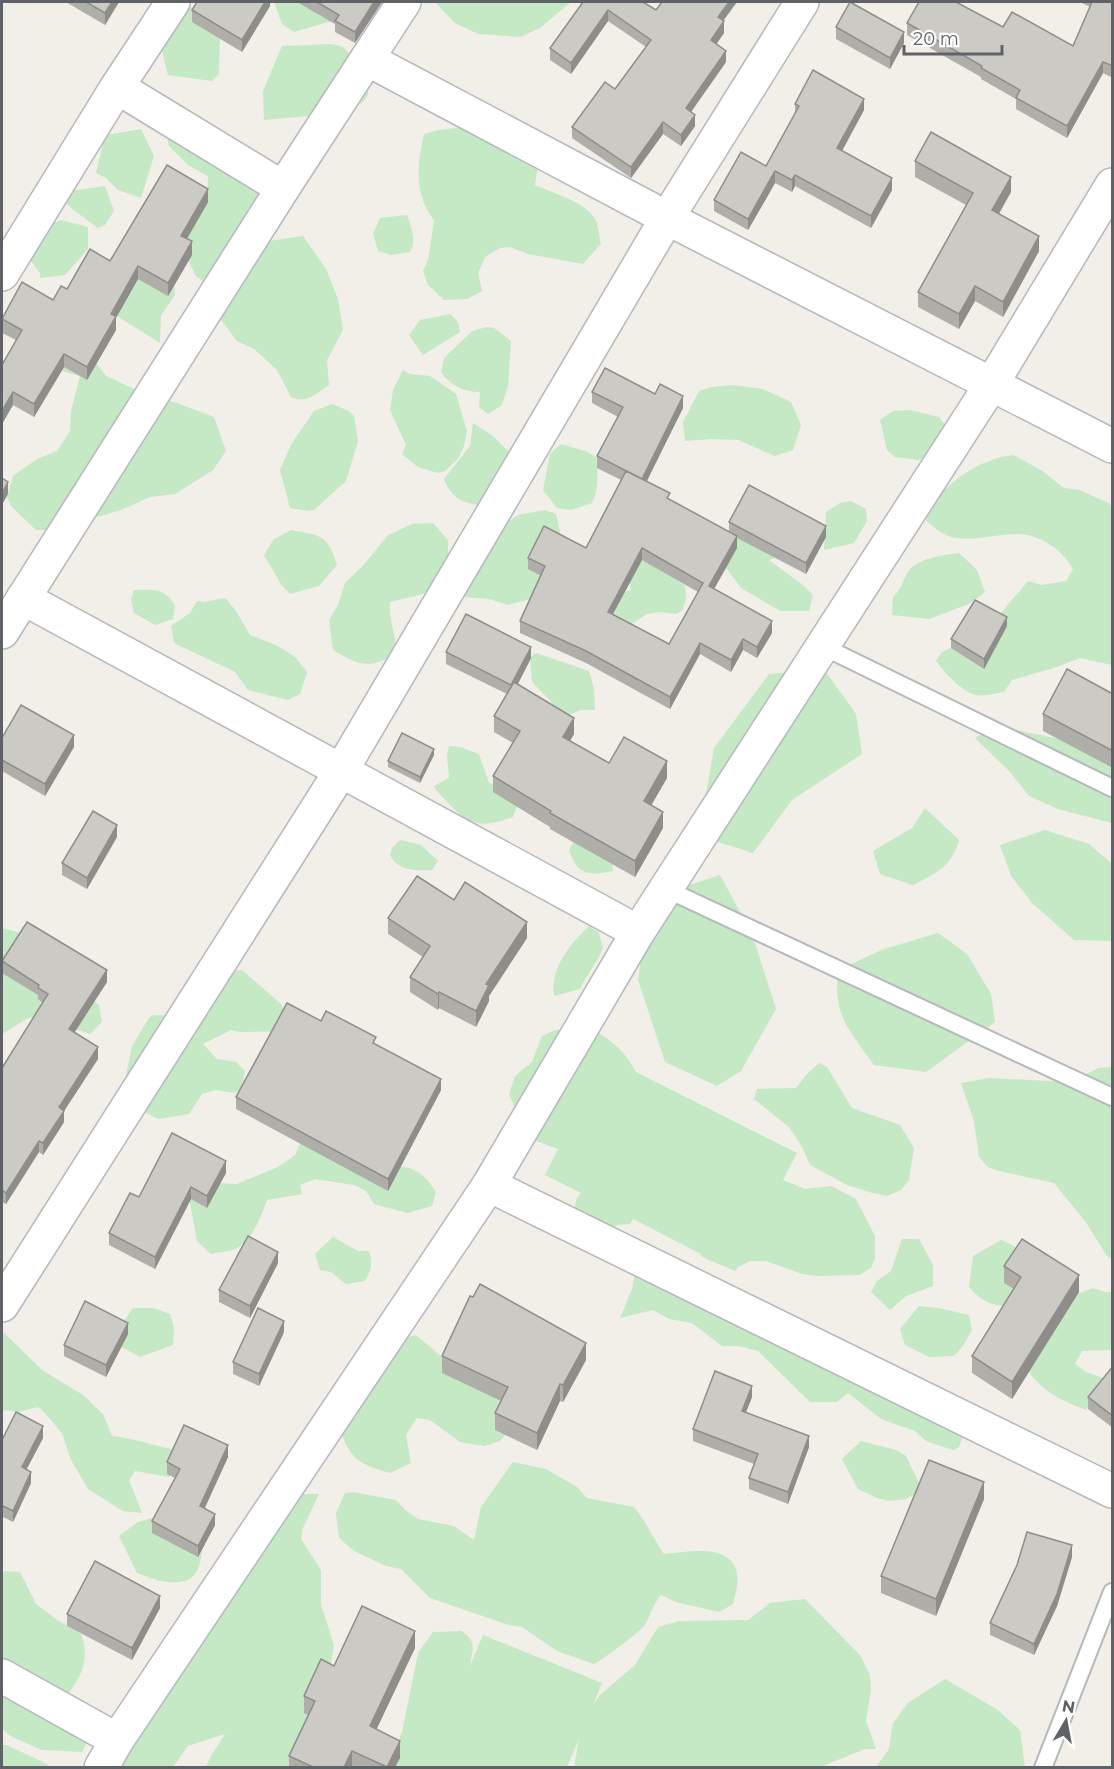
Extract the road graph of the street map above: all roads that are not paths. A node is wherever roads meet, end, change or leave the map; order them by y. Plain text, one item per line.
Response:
1 (173, 2) edge
2 (404, 2) edge
3 (802, 2) edge
4 (366, 59) junction
5 (117, 87) junction
6 (1113, 185) edge
7 (283, 188) junction
8 (667, 218) junction
9 (2, 274) edge
10 (991, 385) junction
11 (1113, 446) edge
12 (23, 598) junction
13 (2, 632) edge
14 (822, 646) junction
15 (342, 771) junction
16 (1113, 788) edge
17 (666, 889) junction
18 (638, 932) junction
19 (1113, 1097) edge
20 (489, 1185) junction
21 (2, 1305) edge
22 (1113, 1491) edge
23 (1113, 1592) edge
24 (2, 1676) edge
25 (117, 1740) junction
26 (101, 1767) edge
27 (1043, 1767) edge

1 - 5 street
2 - 4 street
3 - 8 street
4 - 7 street
4 - 8 street
5 - 7 street
5 - 9 street
6 - 10 street
7 - 12 street
8 - 10 street
8 - 15 street
10 - 11 street
10 - 14 street
12 - 13 street
12 - 15 street
14 - 16 lane
14 - 17 street
15 - 18 street
15 - 21 street
17 - 18 street
17 - 19 lane
18 - 20 street
20 - 22 street
20 - 25 street
23 - 27 lane
24 - 25 street
25 - 26 street

